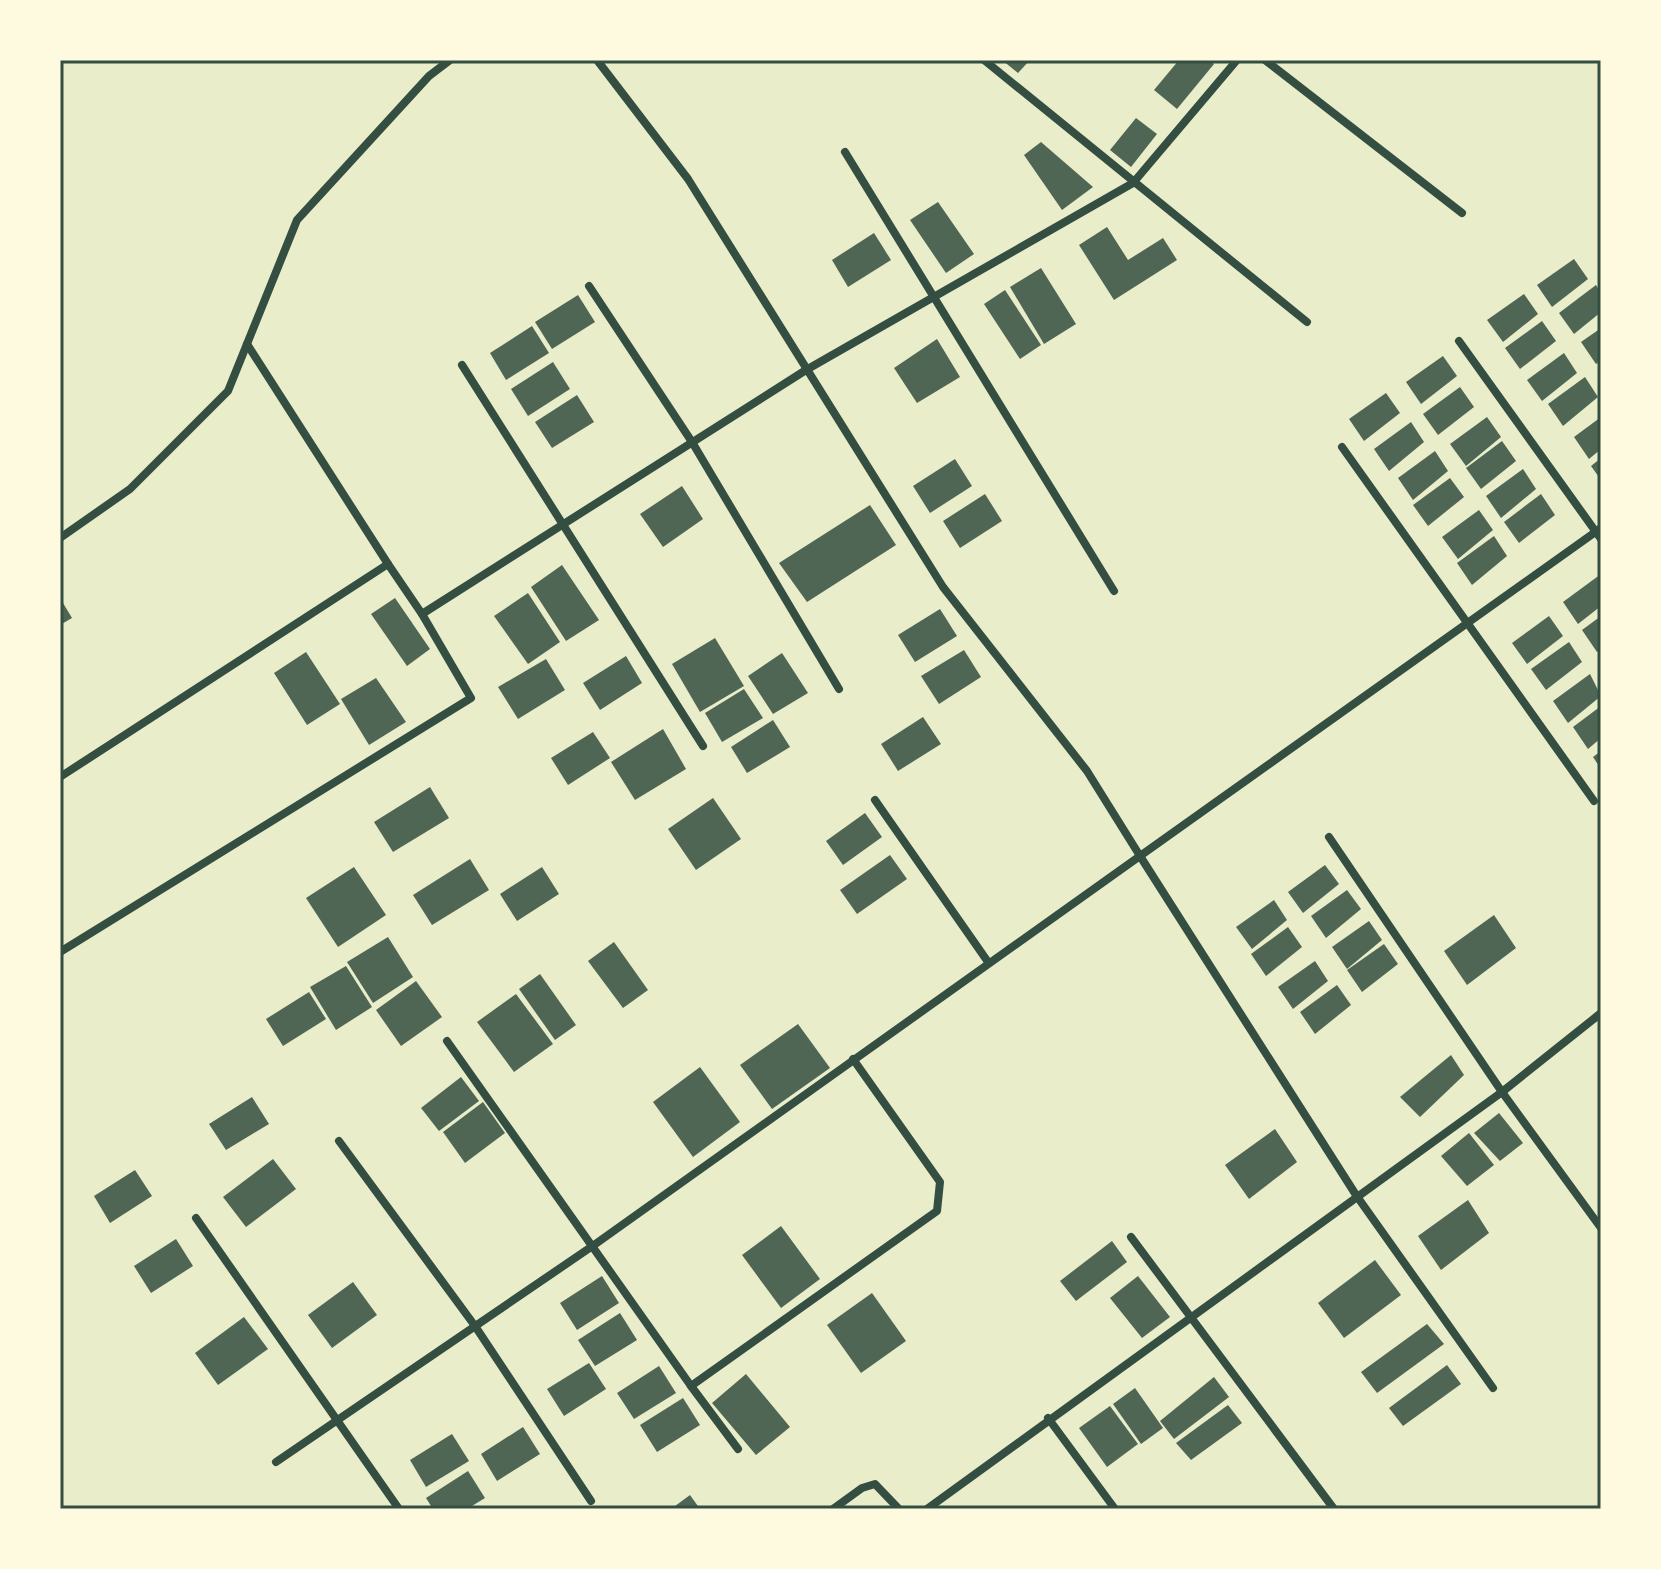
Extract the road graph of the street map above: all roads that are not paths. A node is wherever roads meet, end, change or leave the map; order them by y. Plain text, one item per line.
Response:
1 (450, 60) edge
2 (597, 60) edge
3 (984, 60) edge
4 (1237, 60) edge
5 (1265, 60) edge
6 (845, 152) dead end
7 (1133, 183) junction
8 (1462, 213) dead end
9 (589, 286) dead end
10 (933, 298) junction
11 (1307, 322) dead end
12 (1459, 341) dead end
13 (247, 344) junction
14 (462, 365) dead end
15 (806, 370) junction
16 (692, 442) junction
17 (1342, 447) dead end
18 (565, 523) junction
19 (1599, 533) edge
20 (60, 538) edge
21 (388, 564) junction
22 (1114, 591) dead end
23 (422, 614) junction
24 (1467, 625) junction
25 (839, 689) dead end
26 (703, 746) dead end
27 (60, 777) edge
28 (875, 800) dead end
29 (1594, 801) dead end
30 (1329, 837) dead end
31 (1140, 856) junction
32 (60, 952) edge
33 (988, 962) junction
34 (1601, 1013) edge
35 (447, 1041) dead end
36 (853, 1059) junction
37 (1502, 1092) junction
38 (339, 1141) dead end
39 (1356, 1195) junction
40 (196, 1218) dead end
41 (1601, 1228) edge
42 (1131, 1237) dead end
43 (594, 1245) junction
44 (1190, 1315) junction
45 (475, 1326) junction
46 (691, 1386) junction
47 (1493, 1388) dead end
48 (1048, 1418) junction
49 (337, 1421) junction
50 (738, 1449) dead end
51 (276, 1462) dead end
52 (591, 1501) dead end
53 (399, 1509) edge
54 (833, 1509) edge
55 (899, 1509) edge
56 (927, 1509) edge
57 (1115, 1509) edge
58 (1334, 1509) edge

1 - 13 street
2 - 15 street
3 - 7 street
4 - 7 street
5 - 8 street
6 - 10 street
7 - 10 street
7 - 11 street
9 - 16 street
10 - 15 street
10 - 22 street
12 - 19 street
13 - 20 street
13 - 21 street
14 - 18 street
15 - 16 street
15 - 31 street
16 - 18 street
16 - 25 street
17 - 24 street
18 - 23 street
18 - 26 street
19 - 24 street
21 - 23 street
21 - 27 street
23 - 32 street
24 - 29 street
24 - 31 street
28 - 33 street
30 - 37 street
31 - 33 street
31 - 39 street
33 - 36 street
34 - 37 street
35 - 43 street
36 - 43 street
36 - 46 street
37 - 39 street
37 - 41 street
38 - 45 street
39 - 44 street
39 - 47 street
40 - 49 street
42 - 44 street
43 - 45 street
43 - 46 street
44 - 48 street
44 - 58 street
45 - 49 street
45 - 52 street
46 - 50 street
48 - 56 street
48 - 57 street
49 - 51 street
49 - 53 street
54 - 55 street

